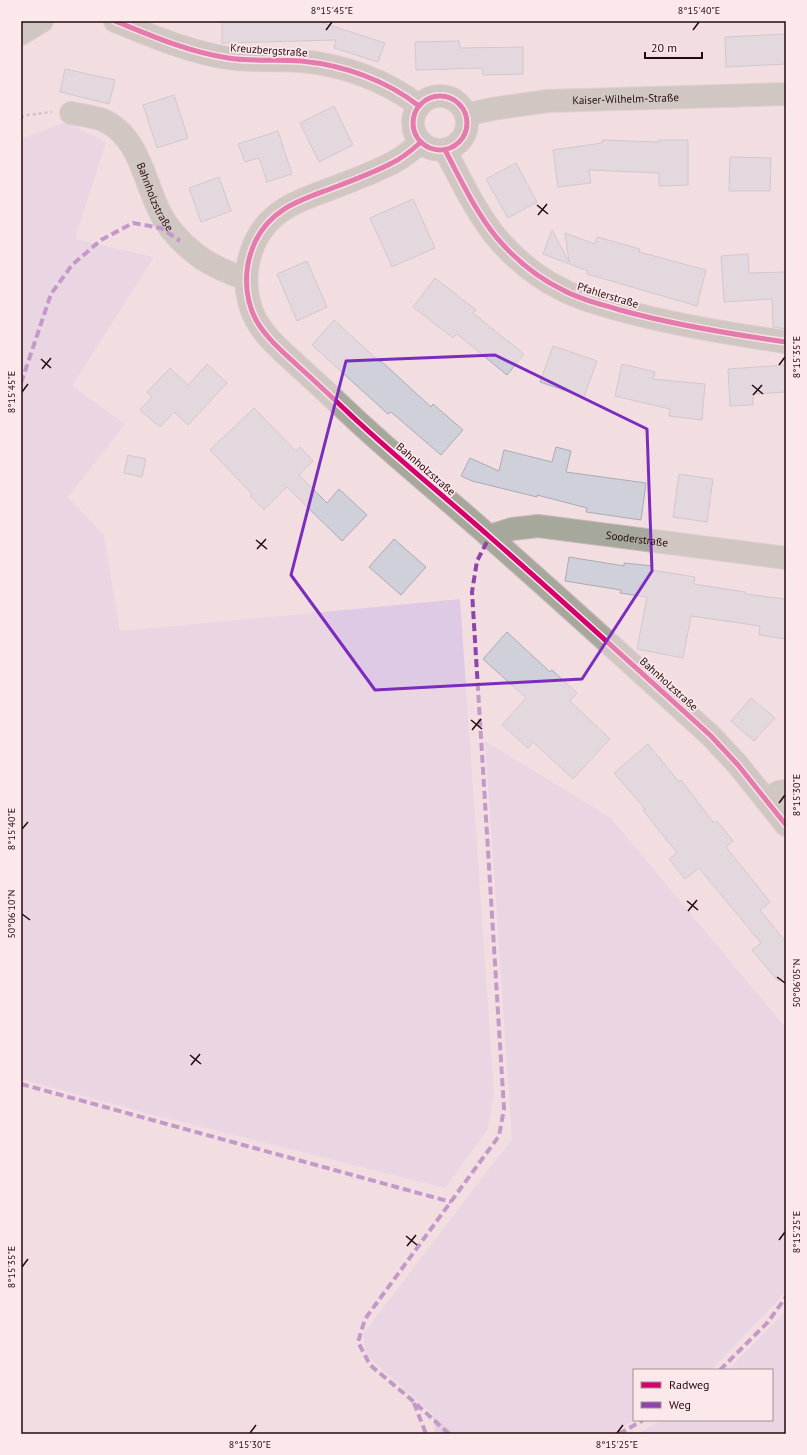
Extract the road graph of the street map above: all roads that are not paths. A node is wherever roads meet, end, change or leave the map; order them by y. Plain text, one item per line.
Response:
1 (42, 21) edge
2 (115, 21) edge
3 (21, 34) edge
4 (786, 94) edge
5 (419, 106) junction
6 (70, 113) road end
7 (466, 115) junction
8 (421, 142) junction
9 (445, 150) junction
10 (246, 279) junction
11 (786, 342) edge
12 (490, 536) junction
13 (786, 558) edge
14 (786, 791) edge
15 (765, 799) junction
16 (786, 825) edge

1 - 3 street
2 - 5 street, Kreuzbergstraße
4 - 7 street, Kaiser-Wilhelm-Straße
5 - 7 street
5 - 8 street
6 - 10 street, Bahnholzstraße
7 - 9 street
8 - 9 street
8 - 10 street, Bahnholzstraße
9 - 11 street, Pfahlerstraße
10 - 12 street, Bahnholzstraße
12 - 13 street, Sooderstraße
12 - 15 street, Bahnholzstraße
14 - 15 street
15 - 16 street, Bahnholzstraße

